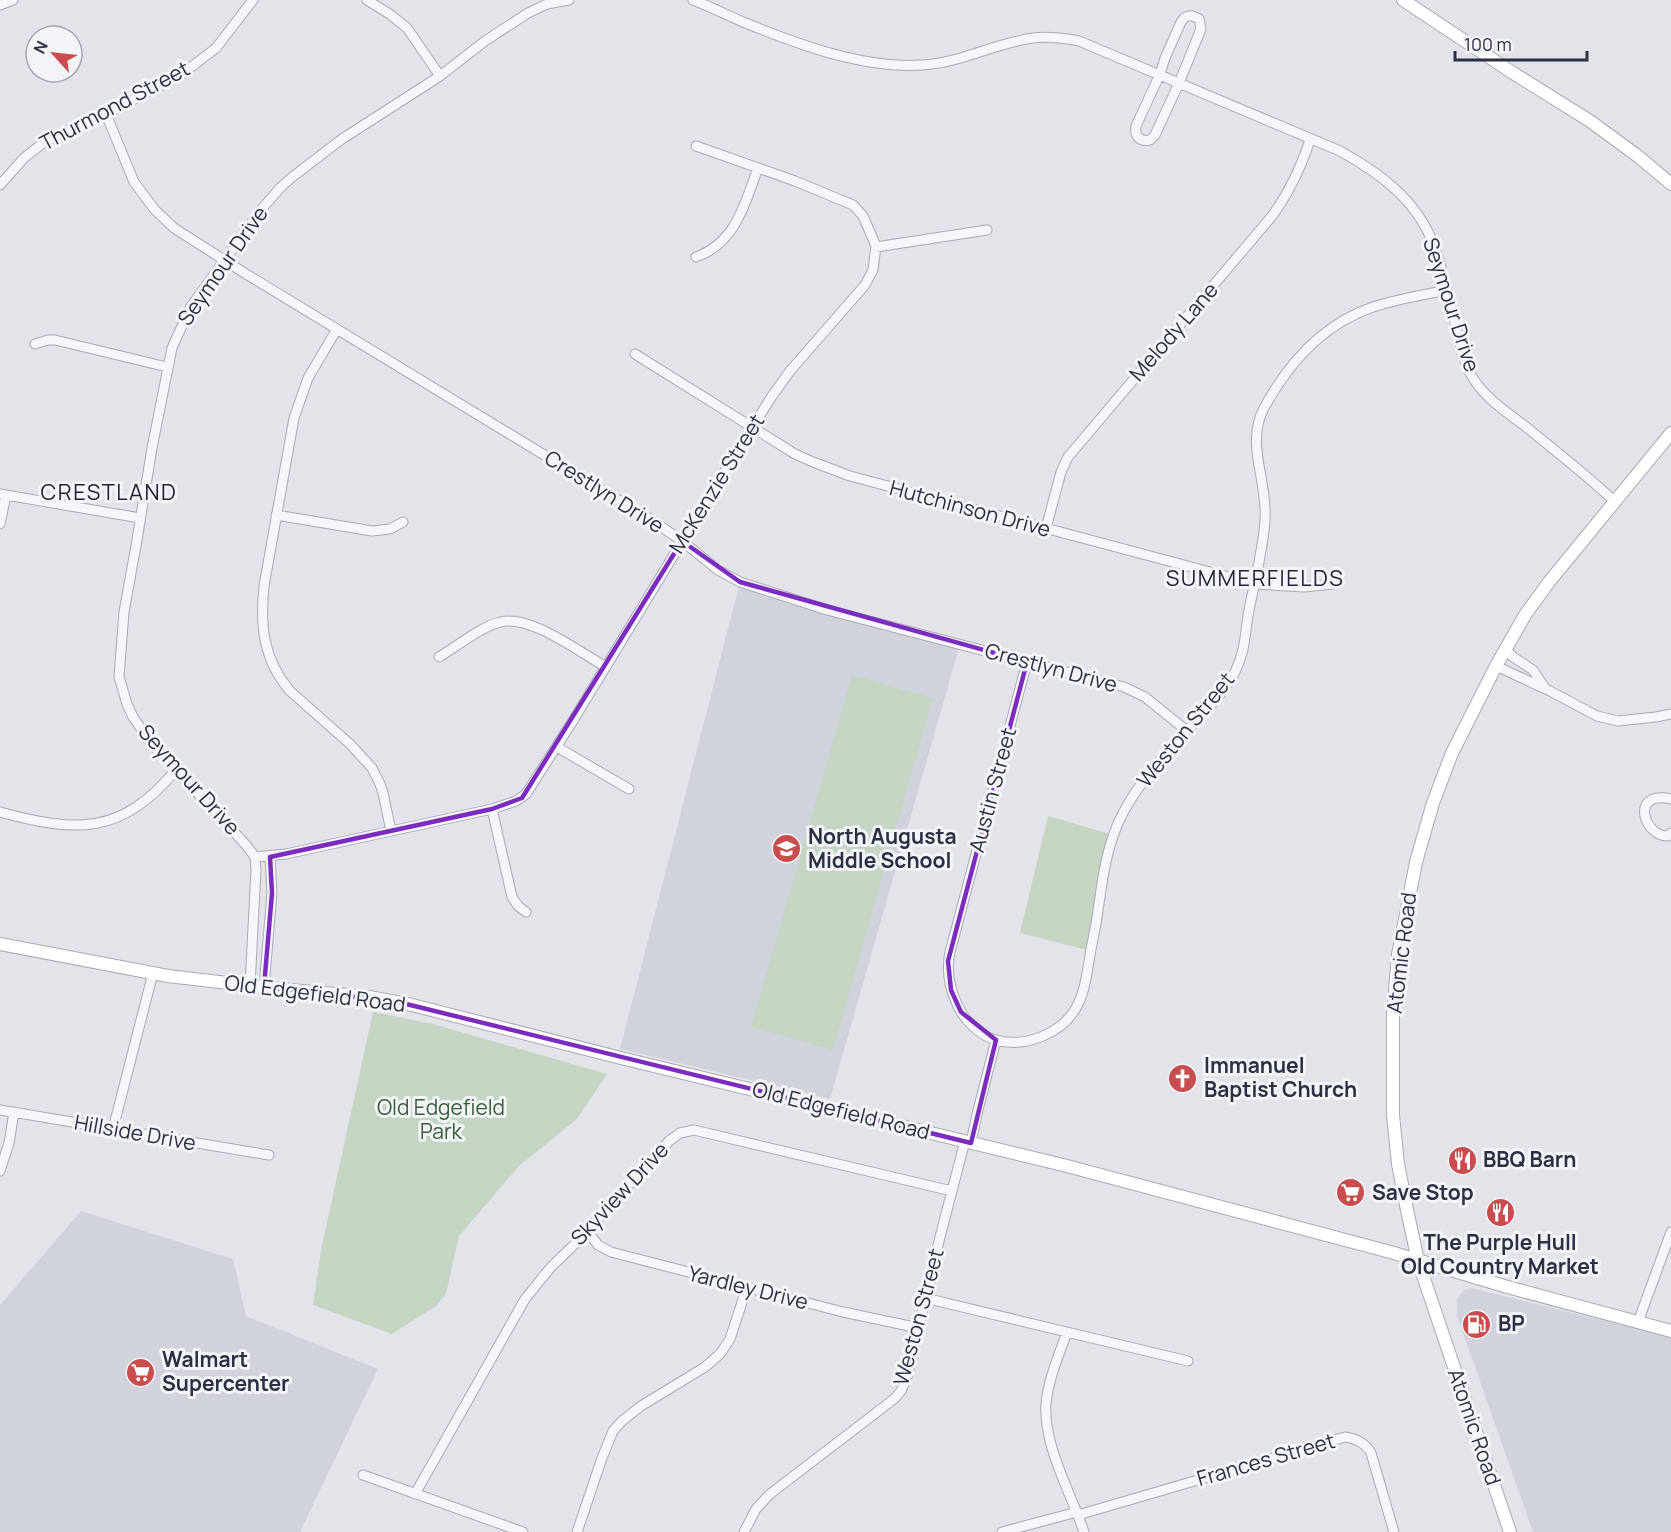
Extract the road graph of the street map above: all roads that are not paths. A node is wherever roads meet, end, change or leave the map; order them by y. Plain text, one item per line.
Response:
1 (13, 0) edge
2 (253, 0) edge
3 (367, 0) edge
4 (569, 0) edge
5 (693, 0) edge
6 (1403, 0) edge
7 (0, 5) edge
8 (1160, 75) junction
9 (440, 76) junction
10 (1179, 83) junction
11 (106, 114) junction
12 (1310, 140) junction
13 (696, 146) dead end
14 (758, 168) junction
15 (1671, 184) edge
16 (0, 185) edge
17 (987, 230) dead end
18 (876, 247) junction
19 (696, 257) dead end
20 (225, 259) junction
21 (1447, 290) junction
22 (337, 329) junction
23 (35, 344) dead end
24 (634, 354) dead end
25 (167, 367) junction
26 (752, 427) junction
27 (1671, 433) edge
28 (3, 494) edge
29 (1615, 502) junction
30 (276, 515) junction
31 (140, 518) junction
32 (403, 522) dead end
33 (0, 524) edge
34 (1047, 528) junction
35 (682, 541) junction
36 (1255, 584) junction
37 (1334, 584) dead end
38 (1506, 650) junction
39 (440, 657) dead end
40 (1028, 662) junction
41 (1496, 666) junction
42 (606, 667) junction
43 (1550, 691) junction
44 (1671, 714) edge
45 (1187, 731) junction
46 (557, 747) junction
47 (176, 770) junction
48 (629, 789) dead end
49 (1671, 799) edge
50 (492, 809) junction
51 (0, 812) edge
52 (391, 831) junction
53 (1671, 833) edge
54 (255, 857) junction
55 (270, 857) junction
56 (526, 912) dead end
57 (0, 944) edge
58 (153, 973) junction
59 (250, 986) junction
60 (264, 987) junction
61 (996, 1040) junction
62 (0, 1110) edge
63 (14, 1112) junction
64 (113, 1129) junction
65 (968, 1142) junction
66 (269, 1155) dead end
67 (0, 1171) edge
68 (952, 1191) junction
69 (587, 1231) junction
70 (1671, 1232) edge
71 (1418, 1261) junction
72 (747, 1287) junction
73 (926, 1298) junction
74 (1638, 1322) junction
75 (919, 1328) junction
76 (1671, 1331) edge
77 (1067, 1332) junction
78 (1188, 1361) dead end
79 (363, 1475) dead end
80 (415, 1494) junction
81 (1077, 1514) junction
82 (523, 1532) edge
83 (577, 1532) edge
84 (744, 1532) edge
85 (1002, 1532) edge
86 (1083, 1532) edge
87 (1394, 1532) edge
88 (1510, 1532) edge

1 - 7 street
2 - 11 street, Thurmond Street
3 - 9 street
4 - 9 street, Seymour Drive
5 - 8 street, Seymour Drive
6 - 15 street
8 - 10 street, Seymour Drive
8 - 10 street
8 - 10 street
9 - 20 street, Seymour Drive
10 - 12 street, Seymour Drive
11 - 16 street, Thurmond Street
11 - 20 street, Crestlyn Drive
12 - 21 street, Seymour Drive
12 - 34 street, Melody Lane
13 - 14 street
14 - 18 street
14 - 19 street
17 - 18 street
18 - 26 street, McKenzie Street
20 - 22 street, Crestlyn Drive
20 - 25 street, Seymour Drive
21 - 29 street, Seymour Drive
21 - 36 street, Weston Street
22 - 30 street
22 - 35 street, Crestlyn Drive
23 - 25 street
24 - 26 street, Hutchinson Drive
25 - 31 street, Seymour Drive
26 - 34 street, Hutchinson Drive
26 - 35 street, McKenzie Street
27 - 29 street, Atomic Road
28 - 31 street
28 - 33 street
29 - 38 street, Atomic Road
30 - 32 street
30 - 52 street
31 - 47 street, Seymour Drive
34 - 36 street, Hutchinson Drive
35 - 40 street, Crestlyn Drive
35 - 42 street, McKenzie Street
36 - 37 street, Hutchinson Drive
36 - 45 street, Weston Street
38 - 41 street, Atomic Road
38 - 43 street
39 - 42 street
40 - 45 street, Crestlyn Drive
40 - 61 street, Austin Street
41 - 43 street
41 - 71 street, Atomic Road
42 - 46 street, McKenzie Street
43 - 44 street
45 - 61 street, Weston Street
46 - 48 street
46 - 50 street, McKenzie Street
47 - 51 street
47 - 54 street, Seymour Drive
49 - 53 street
50 - 52 street, McKenzie Street
50 - 56 street
52 - 55 street, McKenzie Street
54 - 55 street
54 - 59 street
55 - 60 street
57 - 58 street, Old Edgefield Road
58 - 59 street, Old Edgefield Road
58 - 64 street
59 - 60 street, Old Edgefield Road
60 - 65 street, Old Edgefield Road
61 - 65 street, Weston Street
62 - 63 street, Hillside Drive
63 - 64 street, Hillside Drive
63 - 67 street
64 - 66 street, Hillside Drive
65 - 68 street, Weston Street
65 - 71 street, Old Edgefield Road
68 - 69 street, Skyview Drive
68 - 73 street, Weston Street
69 - 72 street, Yardley Drive
69 - 80 street, Skyview Drive
70 - 74 street
71 - 74 street, Old Edgefield Road
71 - 88 street, Atomic Road
72 - 75 street, Yardley Drive
72 - 83 street
73 - 75 street, Weston Street
73 - 77 street
74 - 76 street, Old Edgefield Road
75 - 84 street, Weston Street
77 - 78 street
77 - 81 street
79 - 80 street
80 - 82 street
81 - 85 street, Frances Street
81 - 86 street
81 - 87 street, Frances Street

